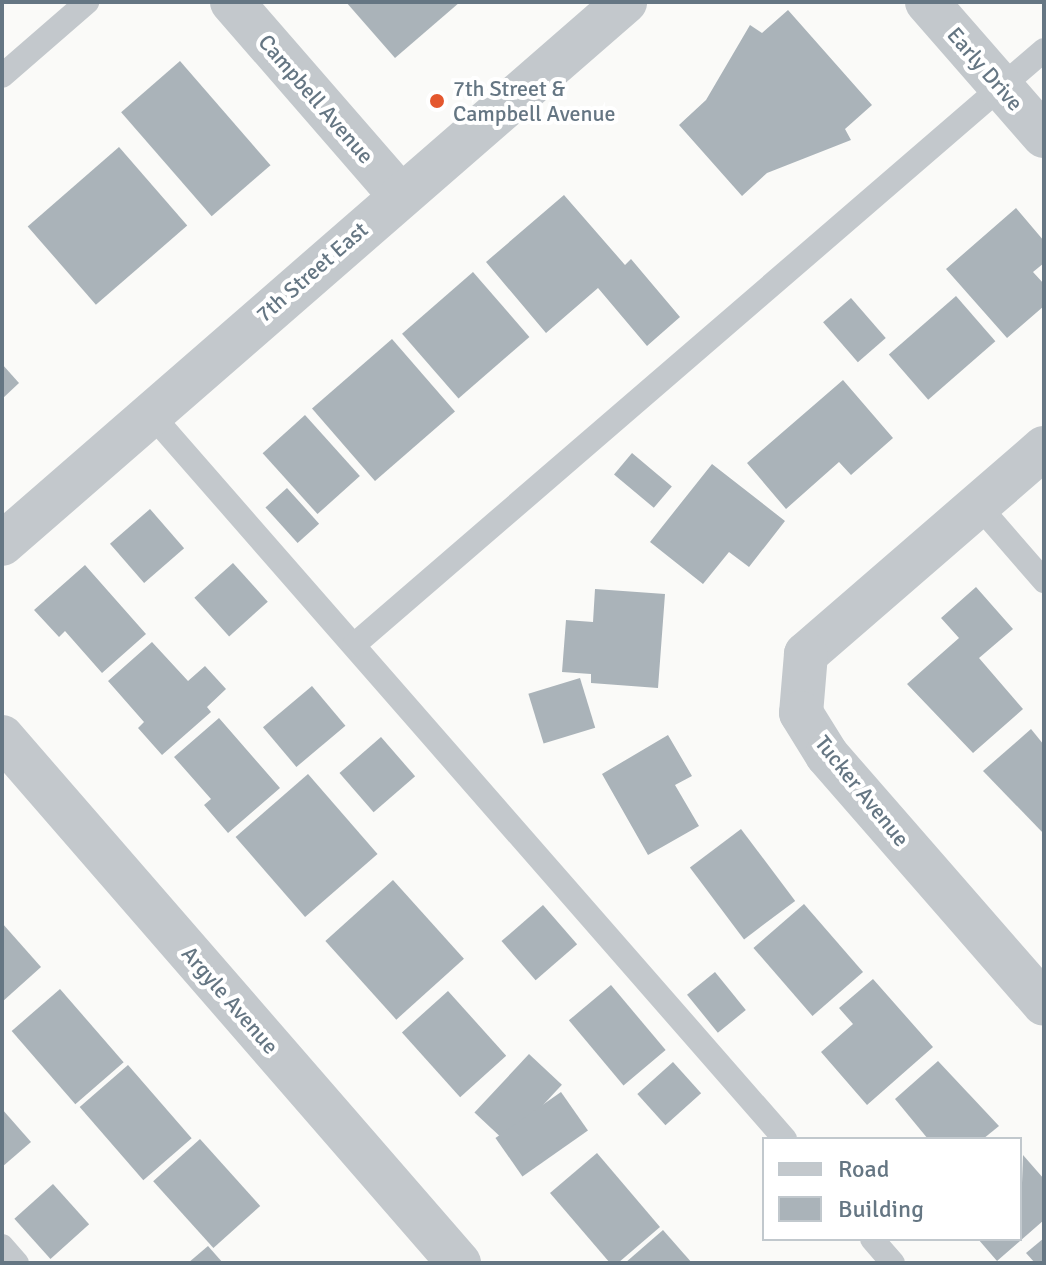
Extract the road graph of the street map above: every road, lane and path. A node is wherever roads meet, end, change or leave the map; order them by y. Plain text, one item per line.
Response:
1 (87, 2) edge
2 (232, 2) edge
3 (625, 2) edge
4 (927, 2) edge
5 (1044, 50) edge
6 (2, 76) edge
7 (1000, 86) junction
8 (1044, 136) edge
9 (400, 195) junction
10 (150, 413) junction
11 (1044, 448) edge
12 (978, 505) junction
13 (2, 544) edge
14 (1044, 581) edge
15 (354, 645) junction
16 (2, 737) edge
17 (1044, 1004) edge
18 (783, 1137) edge
19 (874, 1241) edge
20 (2, 1246) edge
21 (17, 1263) edge
22 (459, 1263) edge
23 (893, 1263) edge

1 - 6 lane
2 - 9 street, Campbell Avenue
3 - 9 street, 7th Street East
4 - 7 street, Early Drive
5 - 7 lane
7 - 8 street, Early Drive
7 - 15 lane
9 - 10 street, 7th Street East
10 - 13 street, 7th Street East
10 - 15 lane
11 - 12 street, Tucker Avenue
12 - 14 lane
12 - 17 street, Tucker Avenue
15 - 18 lane
16 - 22 street, Argyle Avenue
19 - 23 lane
20 - 21 lane

